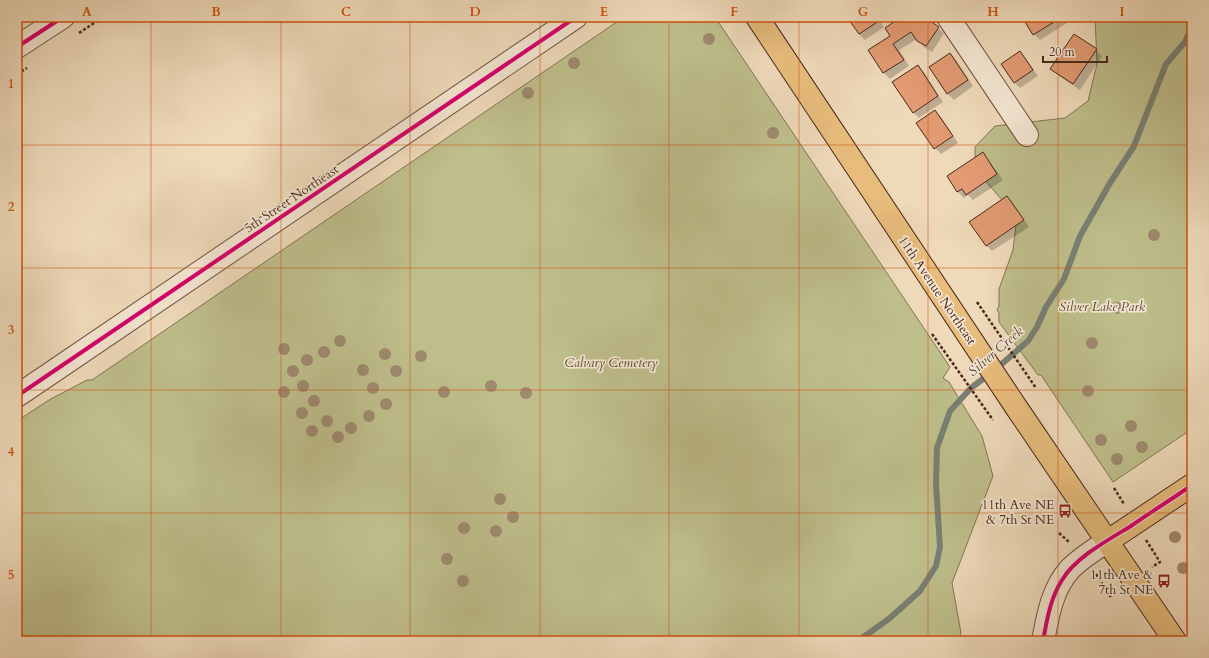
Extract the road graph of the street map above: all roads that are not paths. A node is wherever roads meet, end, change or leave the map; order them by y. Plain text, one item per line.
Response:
1 (63, 17) edge
2 (576, 17) edge
3 (757, 17) edge
4 (948, 17) edge
5 (17, 47) edge
6 (1027, 135) dead end
7 (17, 396) edge
8 (1192, 485) edge
9 (1108, 541) junction
10 (1043, 641) edge
11 (1175, 641) edge

1 - 5 street
2 - 7 street, 5th Street Northeast
3 - 9 main road, 11th Avenue Northeast
4 - 6 street
8 - 9 main road
9 - 10 street
9 - 11 main road, 11th Avenue Northeast

